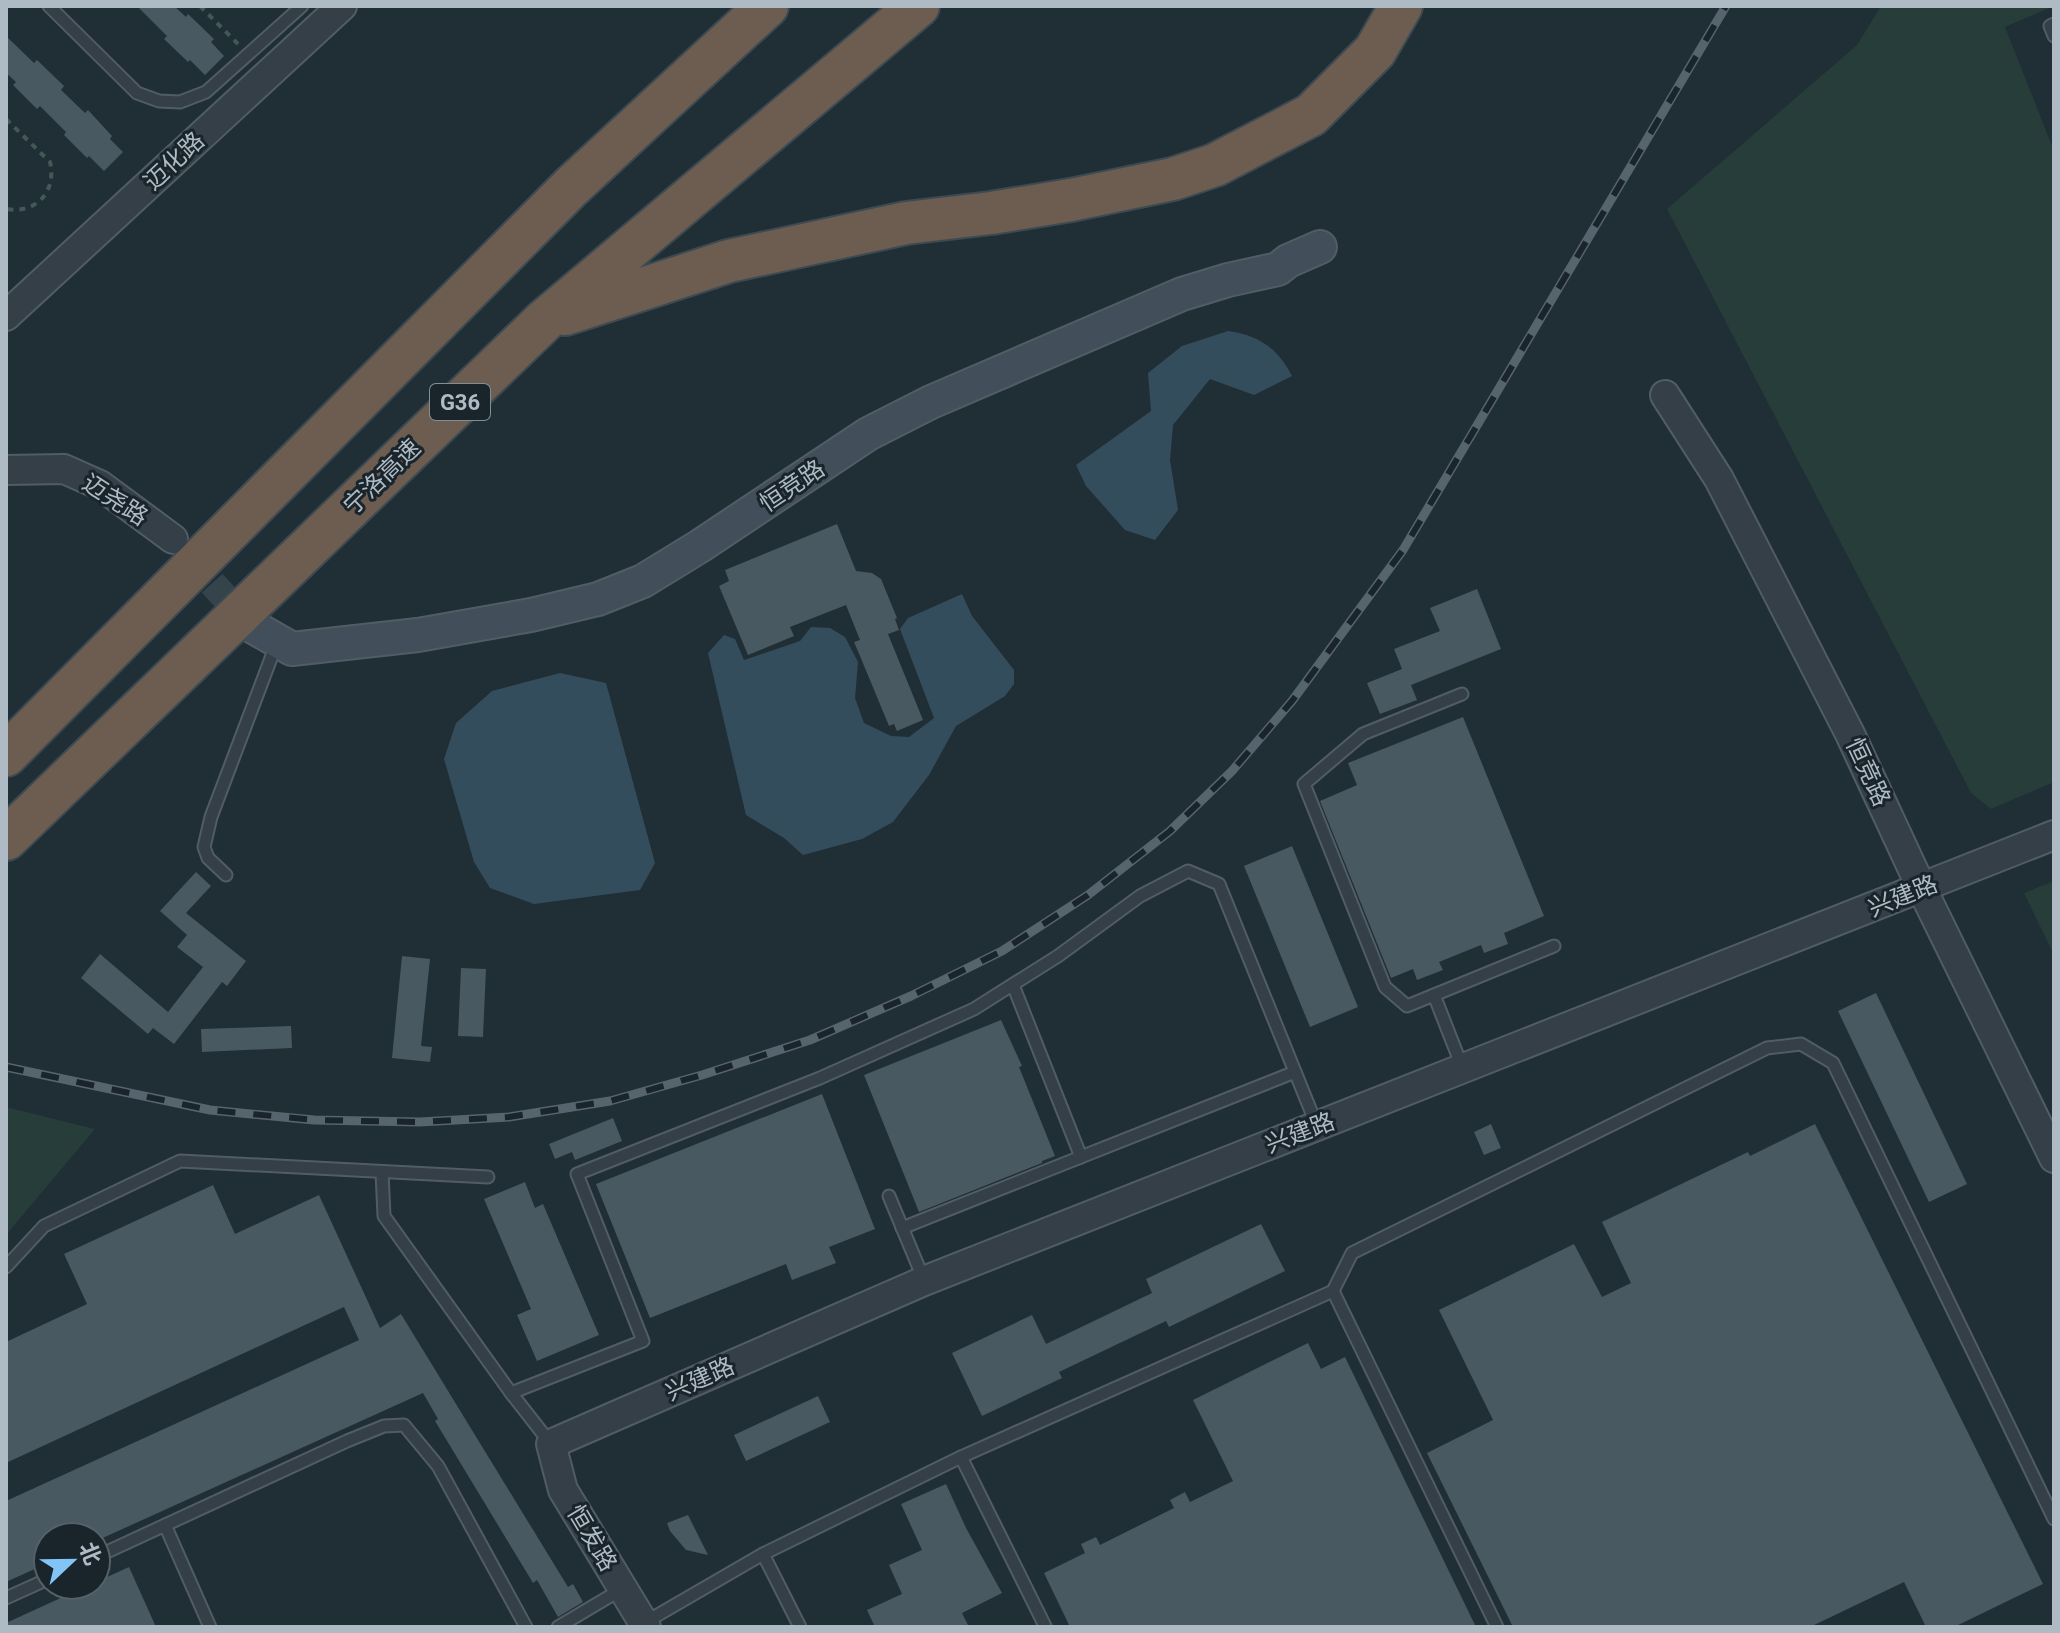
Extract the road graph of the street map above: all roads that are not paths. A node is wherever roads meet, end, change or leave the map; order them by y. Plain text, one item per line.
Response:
1 (49, 6) edge
2 (302, 6) edge
3 (342, 6) edge
4 (767, 6) edge
5 (918, 6) edge
6 (1401, 6) edge
7 (2054, 24) edge
8 (2054, 36) edge
9 (1320, 247) dead end
10 (6, 316) edge
11 (545, 320) junction
12 (1665, 395) dead end
13 (6, 470) edge
14 (173, 539) tunnel mouth
15 (250, 625) tunnel mouth
16 (278, 640) junction
17 (1462, 694) dead end
18 (6, 755) edge
19 (12, 833) edge
20 (2054, 835) edge
21 (226, 875) dead end
22 (1922, 889) junction
23 (1554, 946) dead end
24 (1013, 985) junction
25 (1434, 995) junction
26 (1463, 1069) junction
27 (1295, 1072) junction
28 (1317, 1127) junction
29 (1081, 1157) junction
30 (2054, 1158) edge
31 (382, 1172) junction
32 (488, 1177) dead end
33 (889, 1196) dead end
34 (902, 1228) junction
35 (6, 1267) edge
36 (924, 1281) junction
37 (1333, 1291) junction
38 (511, 1393) junction
39 (551, 1444) junction
40 (961, 1457) junction
41 (2054, 1519) edge
42 (165, 1525) junction
43 (112, 1550) edge
44 (763, 1554) junction
45 (32, 1586) edge
46 (623, 1589) junction
47 (6, 1598) edge
48 (645, 1625) edge
49 (210, 1627) edge
50 (526, 1627) edge
51 (558, 1627) edge
52 (800, 1627) edge
53 (1043, 1627) edge
54 (1497, 1627) edge

1 - 2 lane
3 - 10 street, 迈化路
4 - 18 highway
5 - 11 highway, 宁洛高速 / G36
6 - 11 highway
7 - 8 lane
9 - 16 main road, 恒竞路
11 - 19 highway, 宁洛高速 / G36
12 - 22 street, 恒竞路
13 - 14 street, 迈尧路
15 - 16 main road, 恒竞路
16 - 21 lane
17 - 25 lane
20 - 22 street, 兴建路
22 - 26 street, 兴建路
22 - 30 street, 恒竞路
23 - 25 lane
24 - 27 lane
24 - 29 lane
24 - 38 lane
25 - 26 lane
26 - 28 street, 兴建路
27 - 28 lane
27 - 29 lane
28 - 36 street, 兴建路
29 - 34 lane
31 - 32 lane
31 - 35 lane
31 - 38 lane
33 - 34 lane
34 - 36 lane
36 - 39 street, 兴建路
37 - 40 lane
37 - 41 lane
37 - 54 lane
38 - 39 lane
39 - 46 street, 恒发路
40 - 44 lane
40 - 53 lane
42 - 43 lane
42 - 49 lane
42 - 50 lane
44 - 48 lane
44 - 52 lane
45 - 47 lane
46 - 48 street, 恒发路
46 - 51 lane

